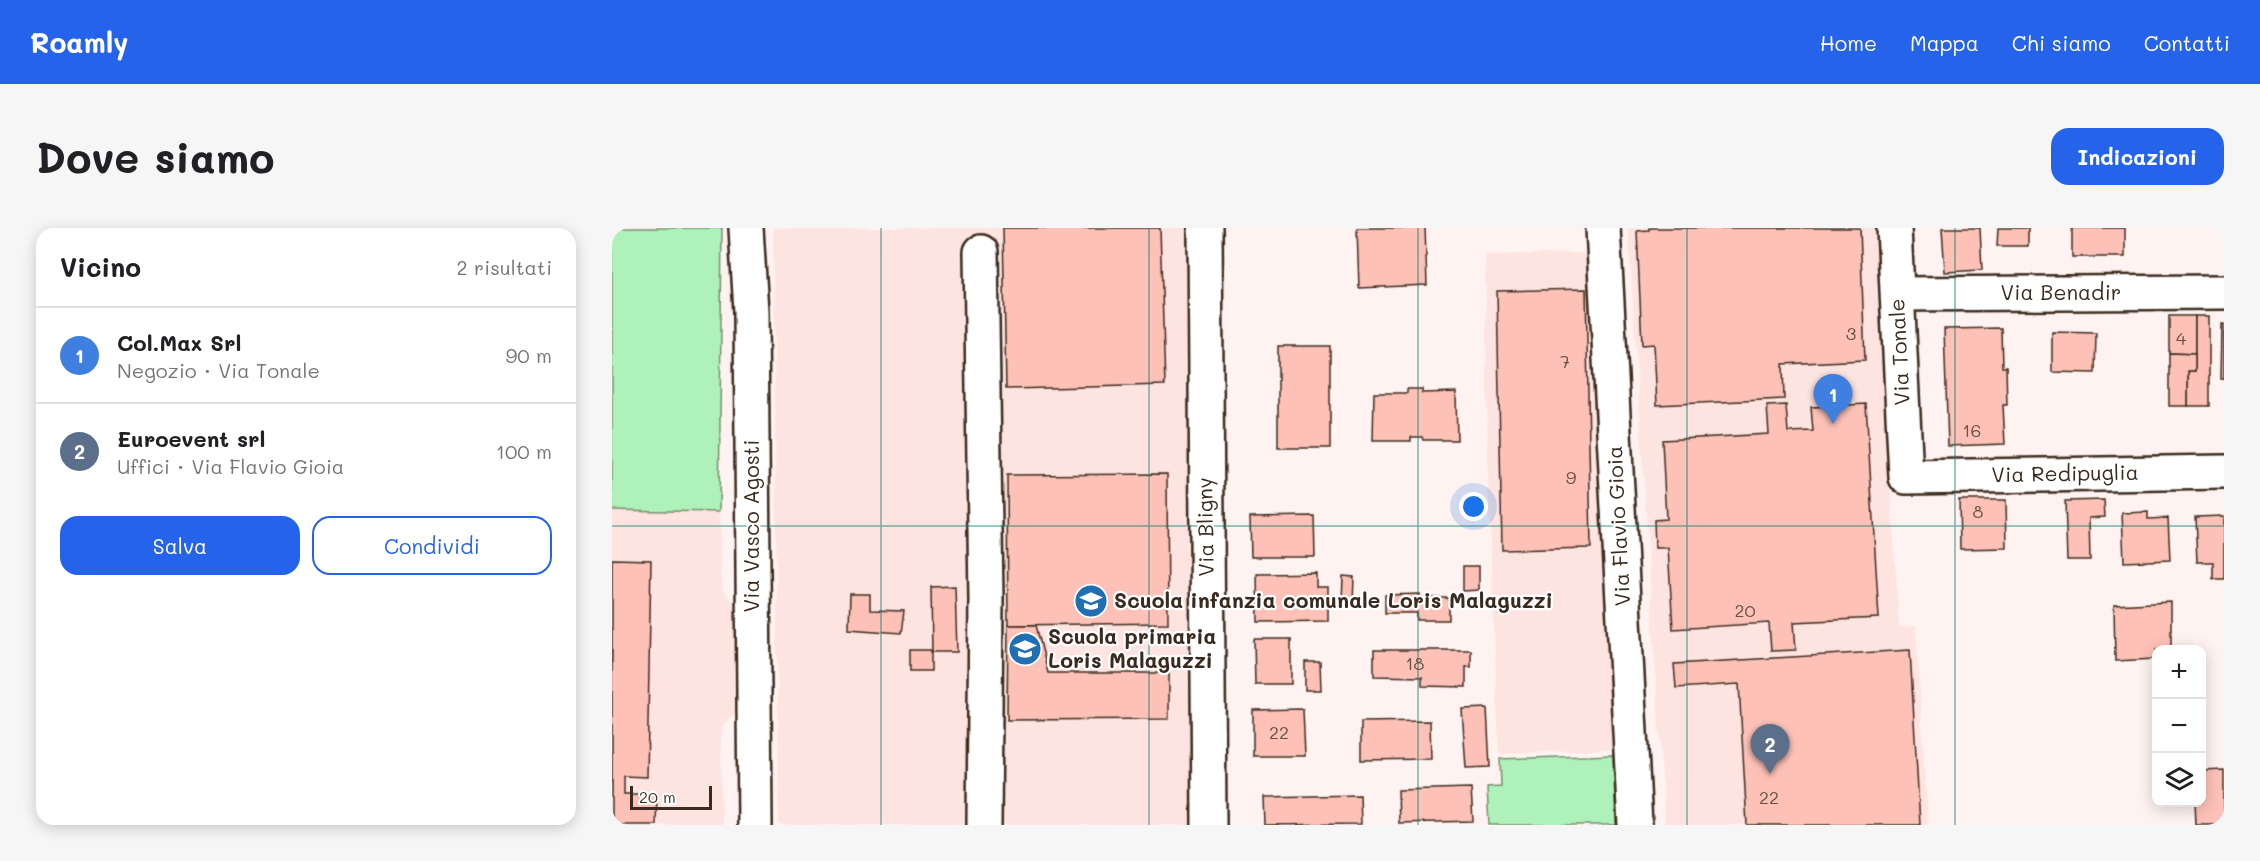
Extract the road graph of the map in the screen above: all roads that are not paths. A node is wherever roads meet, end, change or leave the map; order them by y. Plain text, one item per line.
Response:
1 (746, 228) edge
2 (1205, 228) edge
3 (1603, 228) edge
4 (1894, 228) edge
5 (981, 252) dead end
6 (2224, 292) edge
7 (1898, 294) junction
8 (2224, 472) edge
9 (1906, 477) joint
10 (755, 825) edge
11 (984, 825) edge
12 (1209, 825) edge
13 (1635, 825) edge

1 - 10 street, Via Vasco Agosti
2 - 12 street, Via Bligny
3 - 13 street, Via Flavio Gioia
4 - 7 street, Via Tonale
5 - 11 street
6 - 7 street, Via Benadir
7 - 9 street, Via Tonale
8 - 9 street, Via Redipuglia

